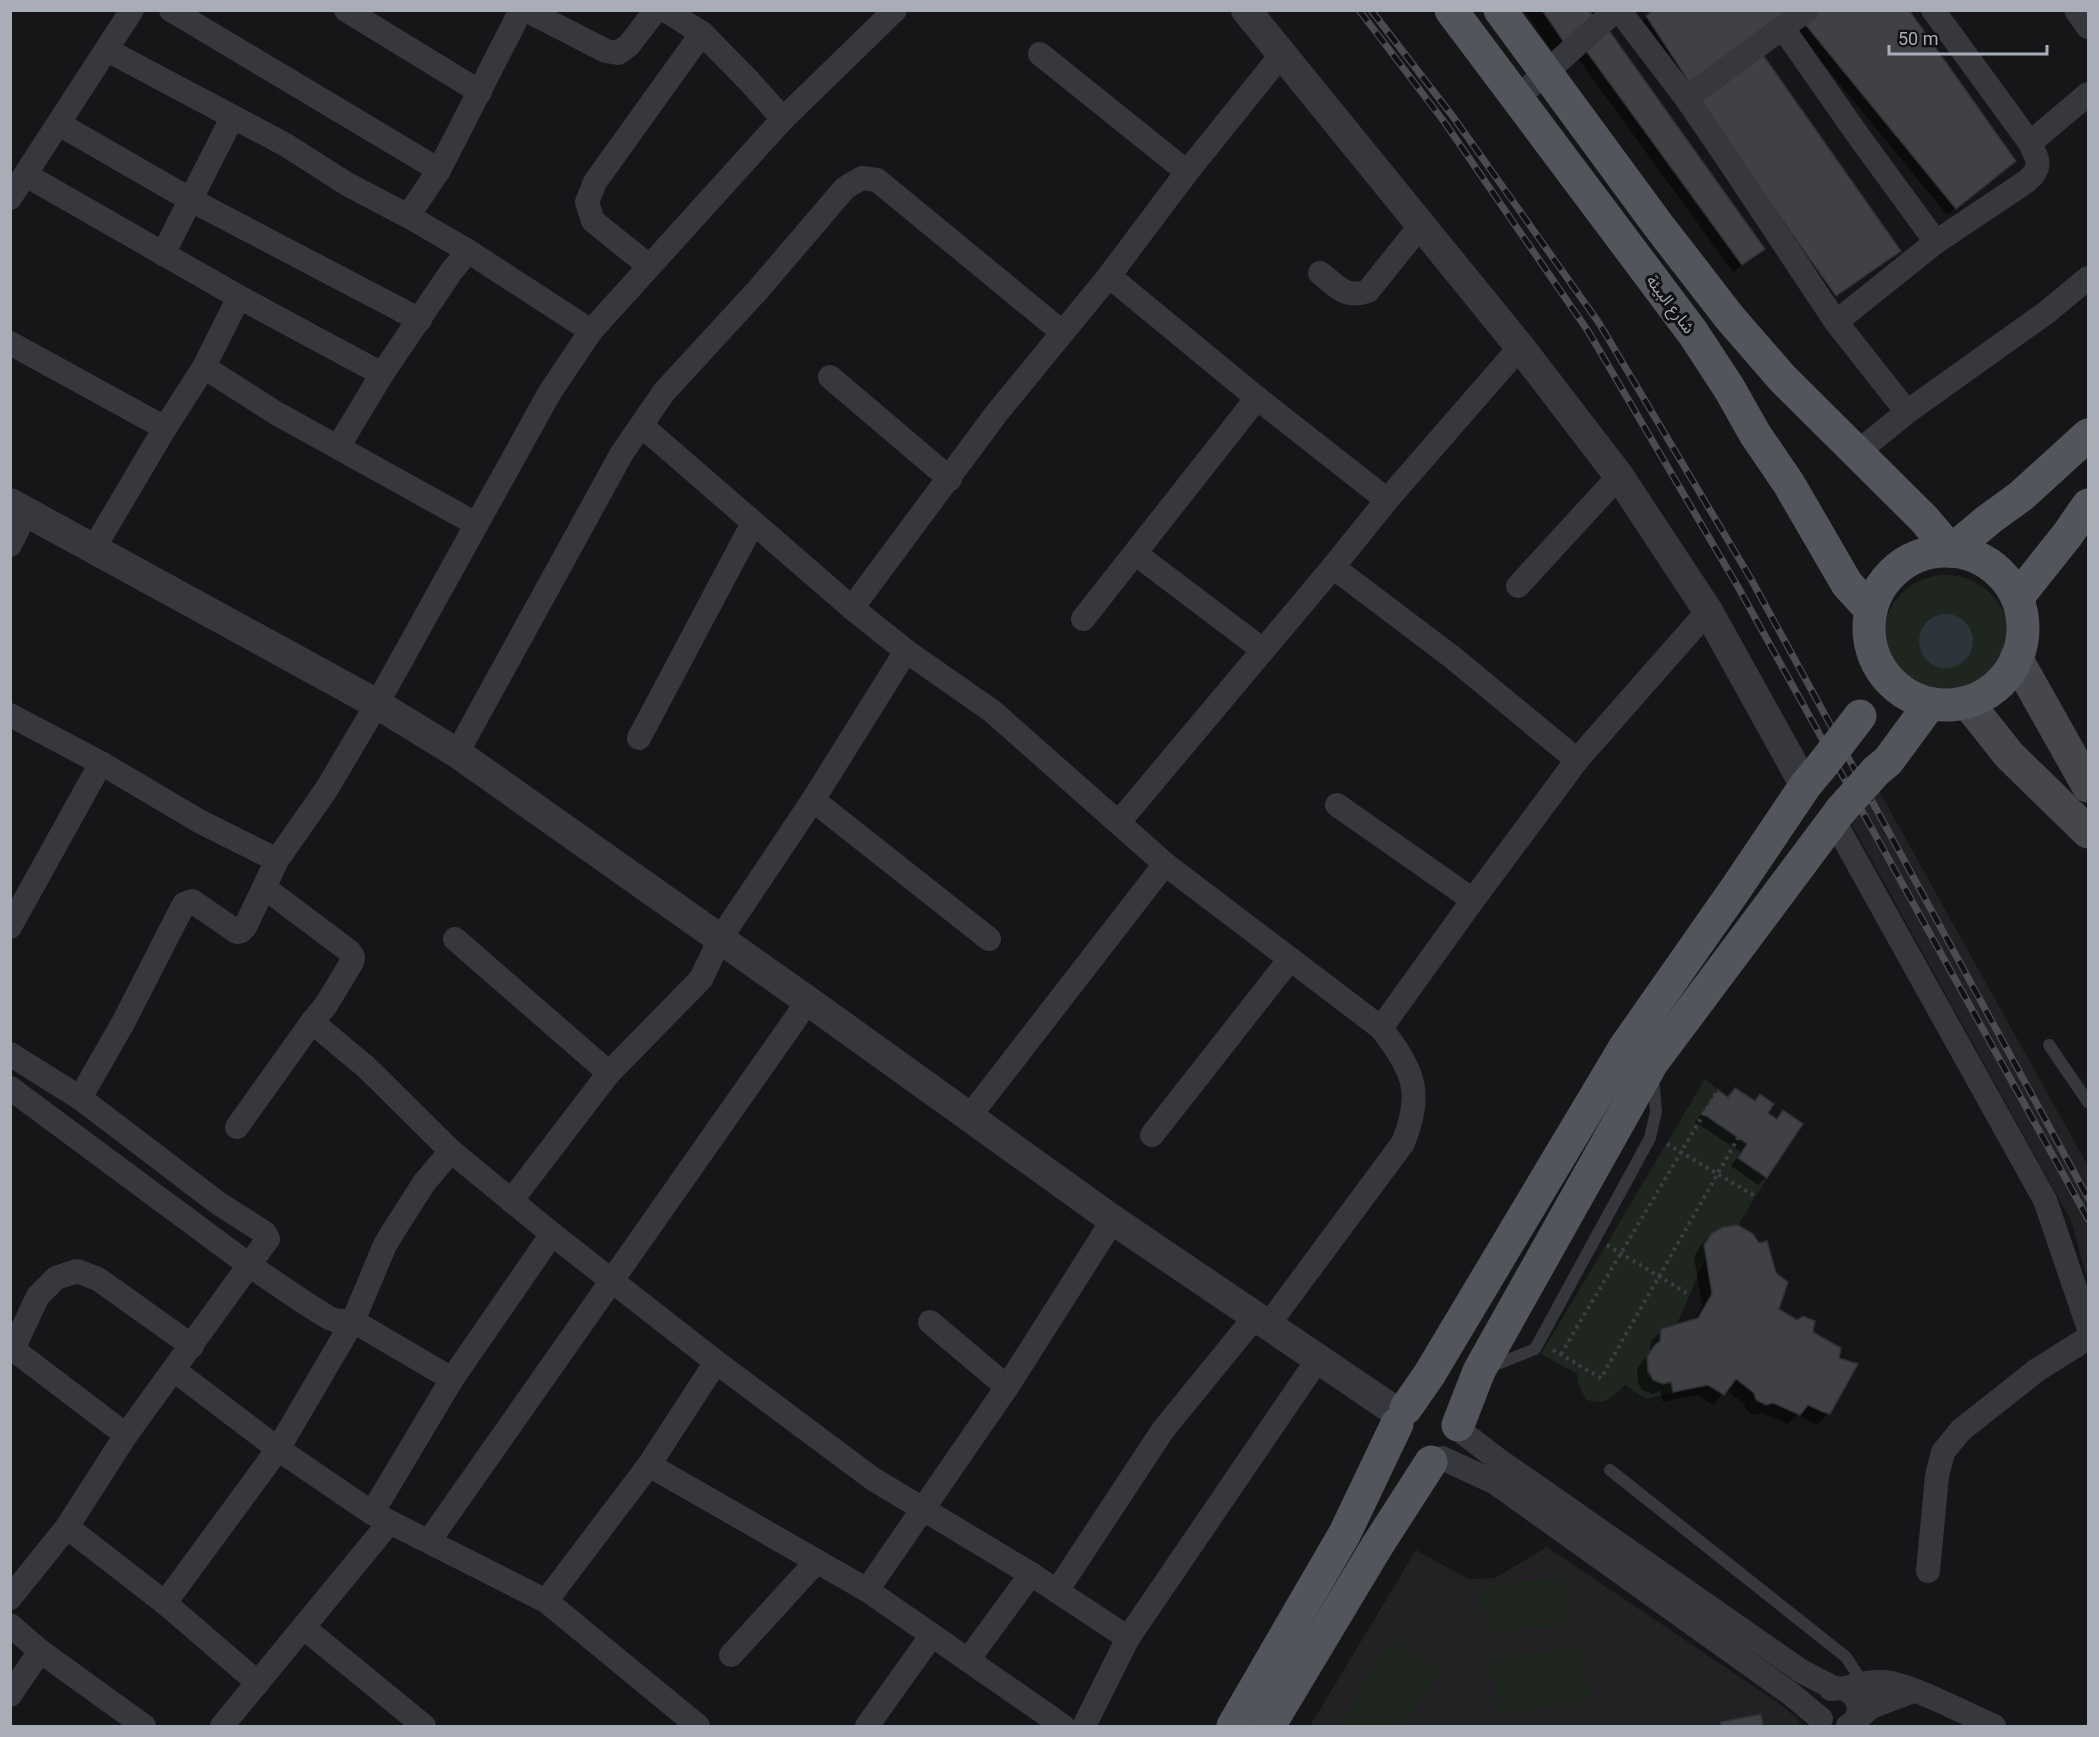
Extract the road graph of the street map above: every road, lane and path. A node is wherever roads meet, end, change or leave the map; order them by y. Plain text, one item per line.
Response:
1 (132, 10) edge
2 (171, 10) edge
3 (346, 10) edge
4 (521, 10) edge
5 (526, 10) edge
6 (656, 10) edge
7 (665, 10) edge
8 (895, 10) edge
9 (1246, 10) edge
10 (1451, 10) edge
11 (1807, 10) edge
12 (1932, 10) edge
13 (2076, 10) edge
14 (1625, 13) edge
15 (1509, 23) edge
16 (2088, 27) edge
17 (1783, 28) junction
18 (702, 33) junction
19 (107, 50) junction
20 (1040, 54) dead end
21 (1282, 54) junction
22 (1486, 58) junction
23 (1546, 73) junction
24 (480, 92) junction
25 (2088, 94) edge
26 (1686, 98) junction
27 (1516, 99) junction
28 (232, 118) junction
29 (783, 119) junction
30 (59, 124) junction
31 (2030, 143) junction
32 (439, 170) junction
33 (1187, 172) junction
34 (26, 175) junction
35 (10, 198) edge
36 (191, 200) junction
37 (408, 216) junction
38 (1421, 225) junction
39 (1936, 242) junction
40 (468, 251) junction
41 (163, 254) junction
42 (649, 266) junction
43 (1320, 273) dead end
44 (1109, 276) junction
45 (2088, 278) edge
46 (239, 297) junction
47 (420, 320) junction
48 (1836, 322) junction
49 (591, 332) junction
50 (1062, 332) junction
51 (10, 343) edge
52 (1520, 347) junction
53 (204, 367) junction
54 (382, 374) junction
55 (830, 376) dead end
56 (1257, 398) junction
57 (1907, 411) junction
58 (642, 426) junction
59 (165, 428) junction
60 (2088, 435) edge
61 (338, 447) junction
62 (1858, 452) junction
63 (1620, 476) junction
64 (950, 478) junction
65 (1387, 500) junction
66 (2088, 505) edge
67 (19, 507) edge
68 (753, 523) junction
69 (476, 524) junction
70 (10, 545) edge
71 (94, 548) junction
72 (1951, 551) junction
73 (1136, 554) junction
74 (1333, 567) junction
75 (1518, 586) dead end
76 (2017, 598) junction
77 (852, 608) junction
78 (1871, 610) junction
79 (1708, 611) junction
80 (1083, 619) dead end
81 (1263, 650) junction
82 (906, 651) junction
83 (2016, 658) junction
84 (1884, 674) junction
85 (1967, 702) junction
86 (376, 704) junction
87 (1930, 704) junction
88 (10, 715) edge
89 (639, 738) dead end
90 (457, 753) junction
91 (1577, 760) junction
92 (101, 763) junction
93 (1814, 775) junction
94 (2088, 786) edge
95 (813, 800) junction
96 (1337, 805) dead end
97 (1837, 815) junction
98 (1119, 822) junction
99 (2088, 832) edge
100 (277, 860) junction
101 (1165, 864) junction
102 (265, 888) junction
103 (1473, 900) junction
104 (10, 927) edge
105 (455, 939) dead end
106 (720, 939) junction
107 (989, 939) dead end
108 (1290, 959) junction
109 (808, 1001) junction
110 (312, 1022) junction
111 (1381, 1028) junction
112 (2049, 1045) dead end
113 (10, 1054) edge
114 (609, 1073) junction
115 (10, 1088) edge
116 (1718, 1090) dead end
117 (80, 1098) junction
118 (2088, 1102) edge
119 (969, 1118) junction
120 (237, 1126) dead end
121 (1152, 1135) dead end
122 (1738, 1138) dead end
123 (1666, 1144) dead end
124 (451, 1151) junction
125 (1681, 1152) junction
126 (1718, 1174) junction
127 (1755, 1196) dead end
128 (511, 1202) junction
129 (1113, 1220) junction
130 (552, 1234) junction
131 (1607, 1245) dead end
132 (1621, 1253) junction
133 (249, 1265) junction
134 (1659, 1276) junction
135 (612, 1280) junction
136 (1690, 1295) dead end
137 (1262, 1321) junction
138 (353, 1322) junction
139 (930, 1322) dead end
140 (2088, 1326) edge
141 (2088, 1338) edge
142 (192, 1346) junction
143 (1546, 1346) dead end
144 (12, 1348) edge
145 (1561, 1354) junction
146 (1318, 1359) junction
147 (716, 1362) junction
148 (174, 1370) junction
149 (452, 1379) junction
150 (1007, 1387) junction
151 (1401, 1416) junction
152 (1458, 1427) junction
153 (126, 1435) junction
154 (278, 1449) junction
155 (1437, 1460) junction
156 (649, 1465) junction
157 (1610, 1470) dead end
158 (922, 1508) junction
159 (381, 1518) junction
160 (67, 1527) junction
161 (429, 1541) junction
162 (817, 1561) junction
163 (1928, 1571) dead end
164 (1031, 1574) junction
165 (867, 1590) junction
166 (1057, 1591) junction
167 (10, 1598) edge
168 (546, 1601) junction
169 (165, 1603) junction
170 (10, 1625) edge
171 (303, 1627) junction
172 (932, 1635) junction
173 (1128, 1638) junction
174 (40, 1651) junction
175 (731, 1655) dead end
176 (968, 1660) junction
177 (258, 1683) junction
178 (1847, 1686) junction
179 (1913, 1691) junction
180 (10, 1695) edge
181 (1838, 1724) edge
182 (138, 1725) edge
183 (222, 1726) edge
184 (424, 1726) edge
185 (698, 1726) edge
186 (867, 1726) edge
187 (1063, 1726) edge
188 (1084, 1726) edge
189 (1233, 1726) edge
190 (1269, 1726) edge
191 (1994, 1726) edge

1 - 19 street
2 - 32 street
3 - 24 street
4 - 24 street
5 - 6 street
7 - 18 street
8 - 29 street
9 - 21 street
10 - 22 main road, شارع البيئة
11 - 17 street
12 - 31 street
13 - 16 street
14 - 23 street
14 - 26 street
15 - 22 main road
15 - 23 main road
17 - 26 street
17 - 39 street
18 - 29 street
18 - 42 street
19 - 28 street
19 - 30 street
20 - 33 street
21 - 33 street
21 - 38 street
22 - 27 main road, شارع البيئة
23 - 27 street
23 - 62 main road
24 - 32 street
25 - 31 street
26 - 48 street
27 - 78 main road, شارع البيئة
28 - 36 street
28 - 37 street
29 - 42 street
30 - 34 street
30 - 36 street
31 - 39 street
32 - 37 street
33 - 44 street
34 - 35 street
34 - 41 street
36 - 41 street
36 - 47 street
37 - 40 street
38 - 43 street
38 - 52 street
39 - 48 street
40 - 47 street
40 - 49 street
41 - 46 street
42 - 49 street
44 - 50 street
44 - 56 street
45 - 57 street
46 - 53 street
46 - 54 street
47 - 54 street
48 - 57 street
49 - 69 street
50 - 58 street
50 - 64 street
51 - 59 street
52 - 63 street
52 - 65 street
53 - 59 street
53 - 61 street
54 - 61 street
55 - 64 street
56 - 65 street
56 - 73 street
57 - 62 street
58 - 68 street
58 - 90 street
59 - 71 street
60 - 72 main road
61 - 69 street
62 - 72 main road
63 - 75 street
63 - 79 street
64 - 77 street
65 - 74 street
66 - 76 main road
67 - 70 street
67 - 71 street
68 - 77 street
68 - 89 street
69 - 86 street
71 - 86 street
72 - 76 main road
72 - 78 main road
73 - 80 street
73 - 81 street
74 - 81 street
74 - 91 street
76 - 83 main road
77 - 82 street
78 - 84 main road
79 - 91 street
79 - 93 street
81 - 98 street
82 - 95 street
82 - 98 street
83 - 85 main road
83 - 94 main road
84 - 87 main road
84 - 93 main road, bridge
85 - 87 main road
85 - 99 main road
86 - 90 street
86 - 100 street
87 - 97 main road, bridge
88 - 92 street
90 - 106 street
91 - 103 street
92 - 100 street
92 - 104 street
93 - 151 main road
95 - 106 street
95 - 107 street
96 - 103 street
97 - 140 street
97 - 152 main road
98 - 101 street
100 - 102 street
101 - 108 street
101 - 119 street
102 - 110 street
102 - 117 street
103 - 111 street
105 - 114 street
106 - 109 street
106 - 114 street
108 - 111 street
108 - 121 street
109 - 119 street
109 - 135 street
110 - 120 street
110 - 124 street
111 - 137 street
112 - 118 lane
113 - 117 street
114 - 128 street
115 - 133 street
116 - 125 path
117 - 133 street
119 - 129 street
122 - 126 path
123 - 125 path
124 - 128 street
124 - 138 street
125 - 126 path
125 - 132 path
126 - 127 path
126 - 134 path
128 - 130 street
129 - 137 street
129 - 150 street
130 - 135 street
130 - 149 street
131 - 132 path
132 - 134 path
132 - 145 path
133 - 138 street
133 - 142 street
134 - 136 path
134 - 145 path
135 - 147 street
135 - 161 street
137 - 146 street
137 - 166 street
138 - 149 street
138 - 154 street
139 - 150 street
141 - 163 street
142 - 144 street
142 - 148 street
143 - 145 path
144 - 153 street
146 - 151 street
146 - 173 street
147 - 156 street
147 - 158 street
148 - 153 street
148 - 154 street
149 - 159 street
150 - 158 street
151 - 152 main road
151 - 155 main road
151 - 189 main road
152 - 155 main road
152 - 178 street
153 - 160 street
154 - 159 street
154 - 169 street
155 - 181 street
155 - 190 main road
156 - 162 street
156 - 168 street
157 - 178 lane
158 - 164 street
158 - 165 street
159 - 161 street
159 - 171 street
160 - 167 street
160 - 169 street
161 - 168 street
162 - 165 street
162 - 175 street
164 - 166 street
164 - 176 street
165 - 172 street
166 - 173 street
168 - 185 street
169 - 177 street
170 - 174 street
171 - 177 street
171 - 184 street
172 - 176 street
172 - 186 street
173 - 188 street
174 - 180 street
174 - 182 street
176 - 187 street
177 - 183 street
178 - 179 street
178 - 181 street
178 - 181 street
179 - 181 street
179 - 191 street

